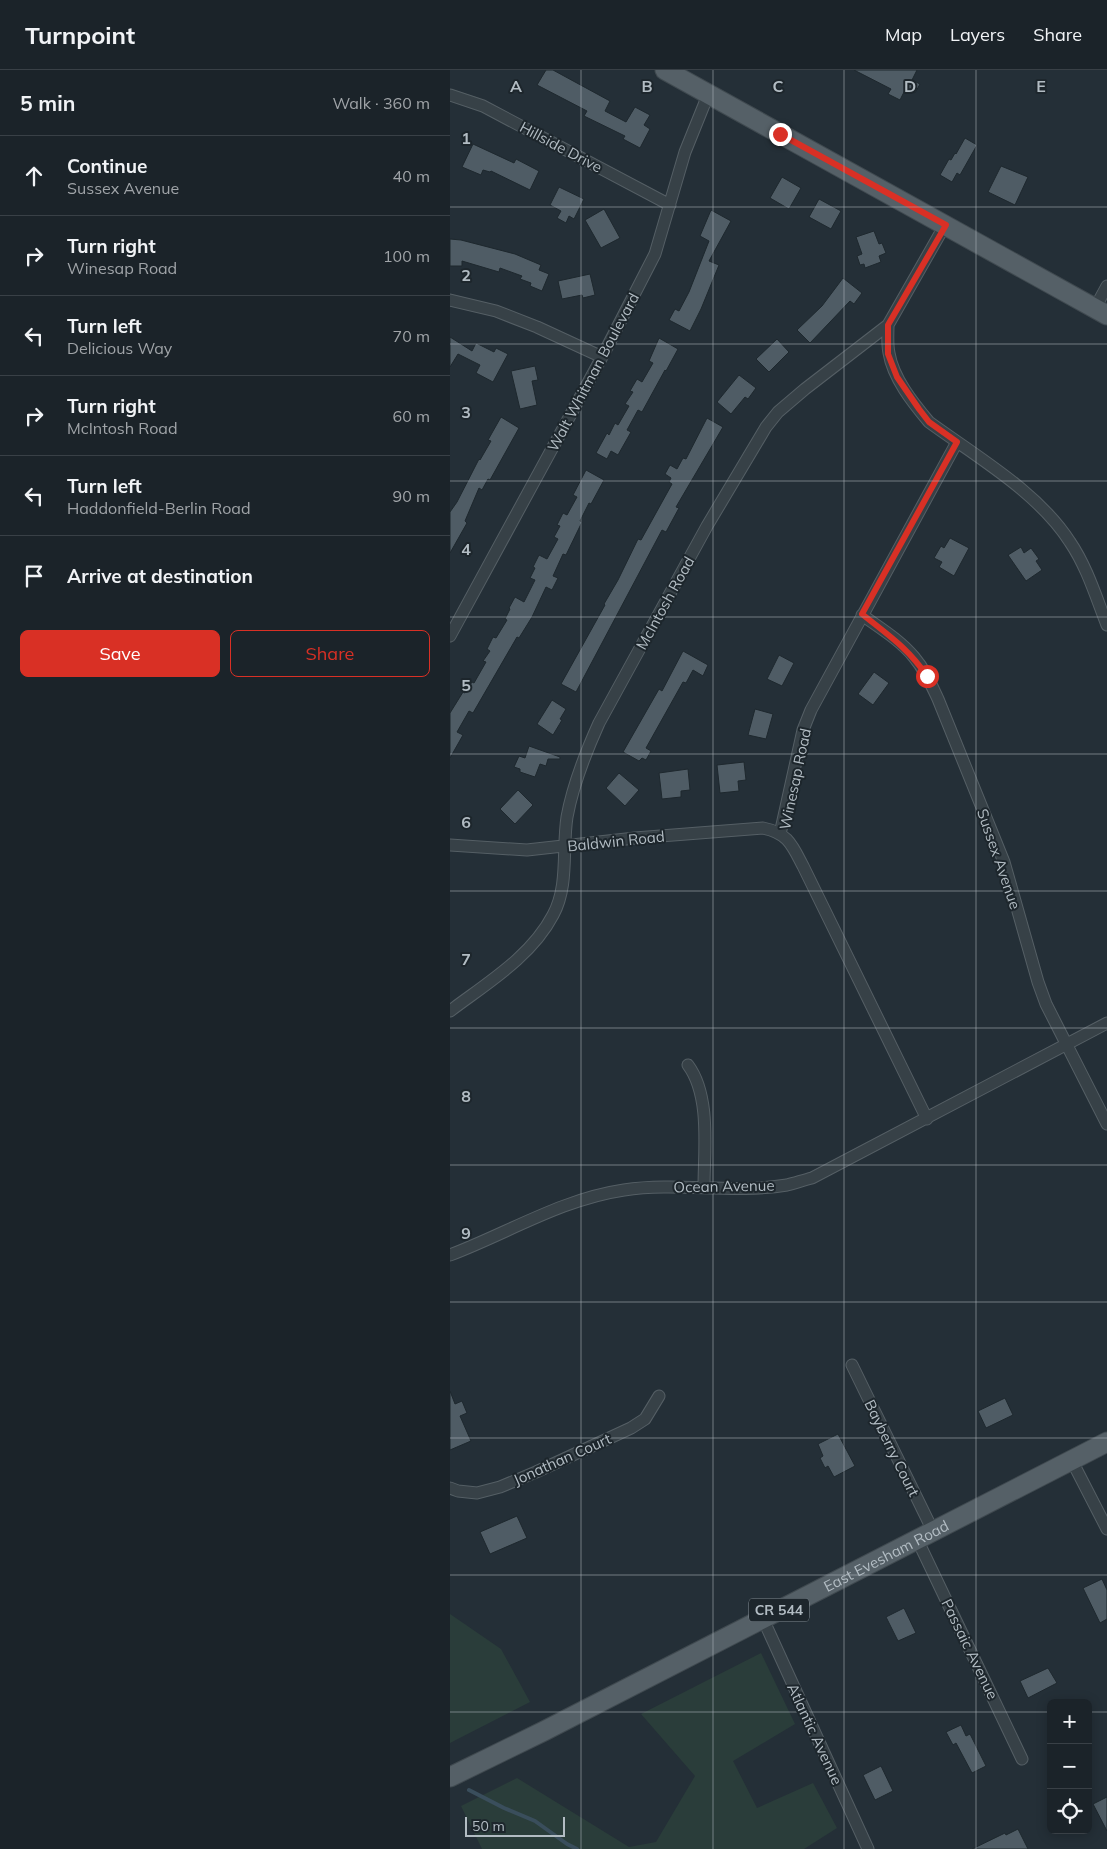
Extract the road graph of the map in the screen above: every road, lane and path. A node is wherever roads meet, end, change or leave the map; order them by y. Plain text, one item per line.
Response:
1 (665, 70) edge
2 (450, 95) edge
3 (708, 95) junction
4 (670, 205) junction
5 (946, 225) junction
6 (1107, 286) edge
7 (450, 300) edge
8 (1101, 311) edge
9 (888, 325) junction
10 (602, 358) junction
11 (957, 442) junction
12 (862, 614) junction
13 (1107, 625) edge
14 (450, 636) edge
15 (780, 834) junction
16 (450, 845) edge
17 (565, 846) junction
18 (450, 1011) edge
19 (1107, 1024) edge
20 (1066, 1045) junction
21 (688, 1065) dead end
22 (927, 1119) junction
23 (1107, 1124) edge
24 (704, 1187) junction
25 (450, 1255) edge
26 (852, 1365) dead end
27 (659, 1396) dead end
28 (1107, 1442) edge
29 (1072, 1461) junction
30 (450, 1488) edge
31 (1107, 1529) edge
32 (925, 1535) junction
33 (763, 1619) junction
34 (1022, 1759) dead end
35 (450, 1777) edge
36 (868, 1849) edge

1 - 3 main road
2 - 4 street, Hillside Drive
3 - 4 street, Walt Whitman Boulevard
3 - 5 main road
4 - 10 street, Walt Whitman Boulevard
5 - 8 main road
5 - 9 street, McIntosh Road
6 - 8 street
7 - 10 street
9 - 11 street
9 - 17 street, McIntosh Road
10 - 14 street, Walt Whitman Boulevard
11 - 12 street, Winesap Road
11 - 13 street
12 - 15 street, Winesap Road
12 - 20 street, Sussex Avenue
15 - 17 street, Baldwin Road
15 - 22 street, Winesap Road
16 - 17 street, Baldwin Road
17 - 18 street, McIntosh Road
19 - 20 street, Ocean Avenue
20 - 22 street, Ocean Avenue
20 - 23 street, Sussex Avenue
21 - 24 street
22 - 24 street, Ocean Avenue
24 - 25 street, Ocean Avenue
26 - 32 street, Bayberry Court
27 - 30 street, Jonathan Court
28 - 29 main road, East Evesham Road / CR 544
29 - 31 street
29 - 32 main road, East Evesham Road / CR 544
32 - 33 main road, East Evesham Road / CR 544
32 - 34 street, Passaic Avenue
33 - 35 main road, East Evesham Road / CR 544
33 - 36 street, Atlantic Avenue

